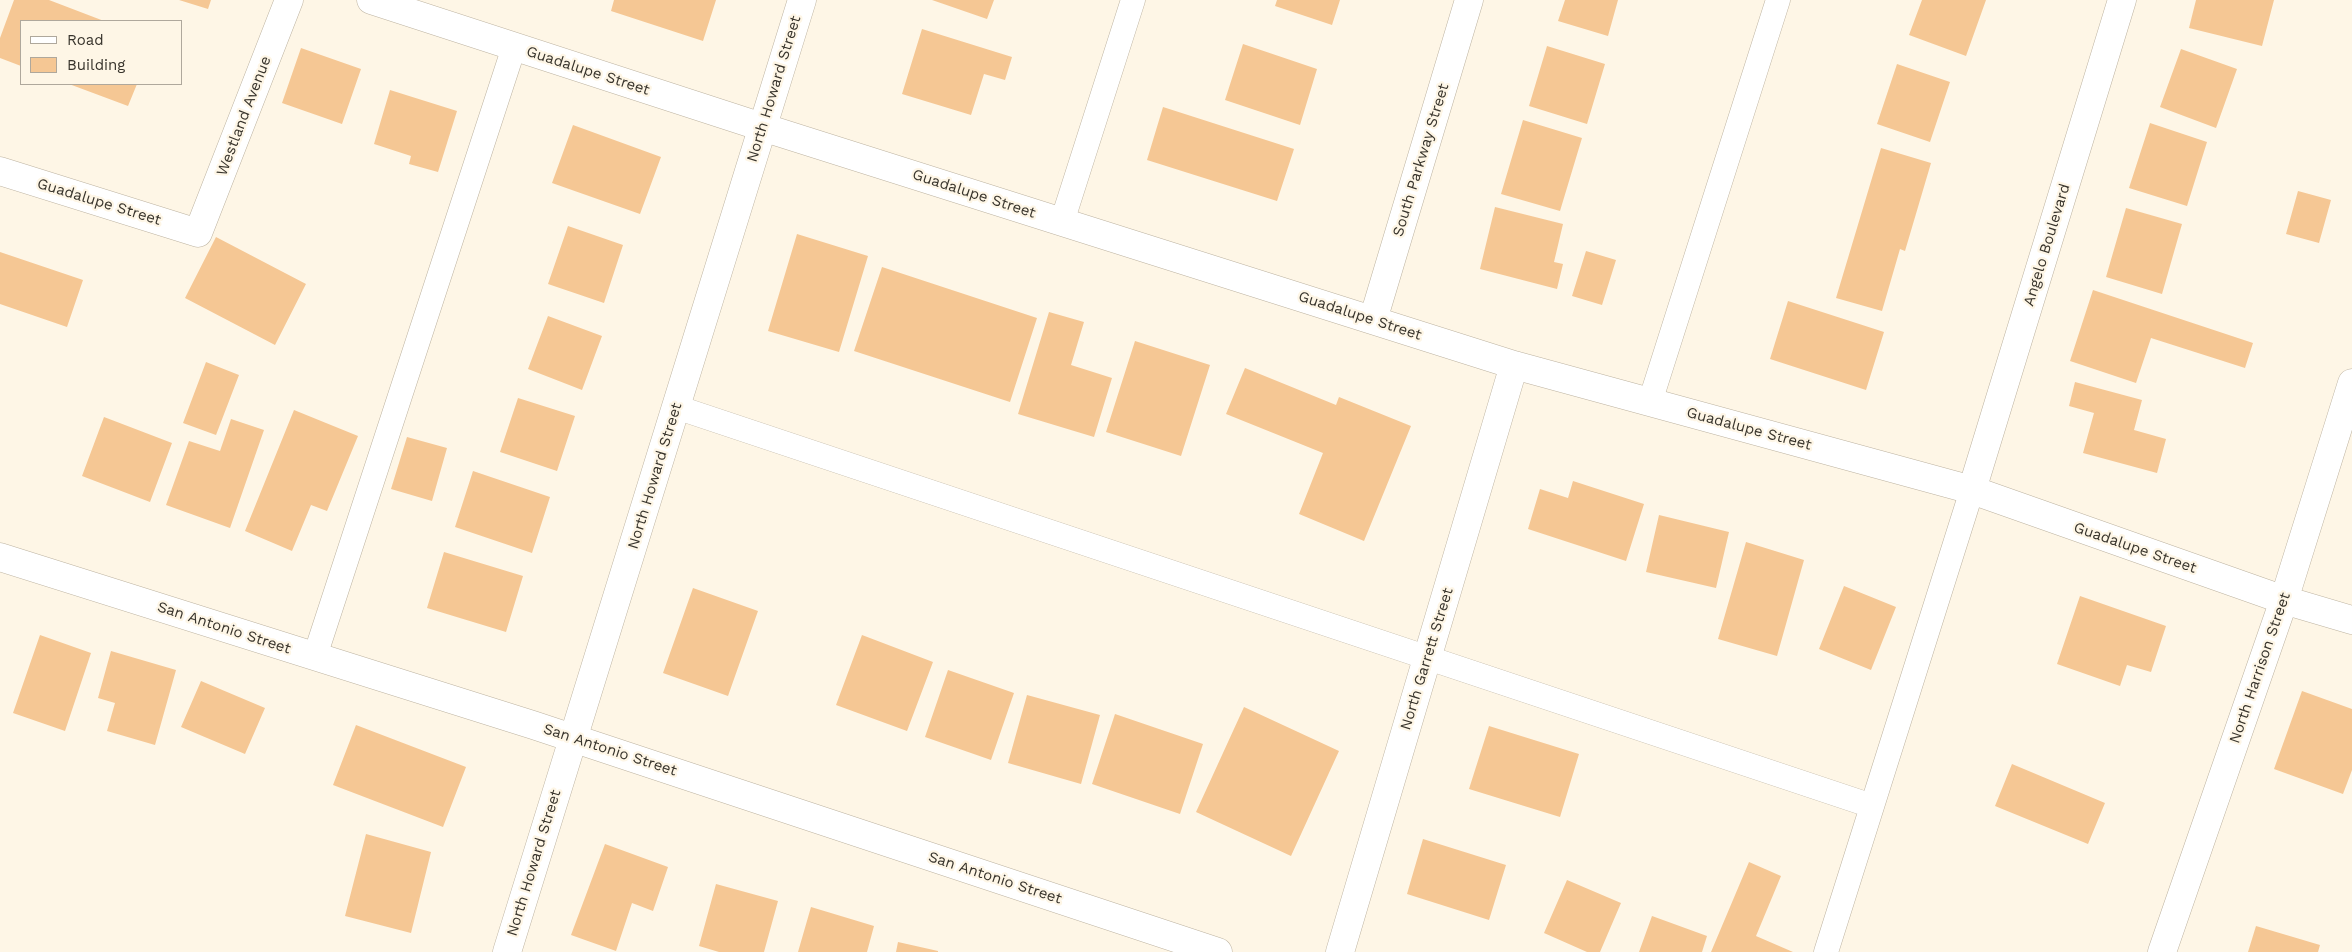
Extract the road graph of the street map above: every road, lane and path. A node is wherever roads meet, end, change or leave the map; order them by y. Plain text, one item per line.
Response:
1 (289, 0) edge
2 (371, 0) edge
3 (802, 0) edge
4 (1133, 0) edge
5 (1469, 0) edge
6 (1778, 0) edge
7 (2122, 0) edge
8 (514, 47) junction
9 (762, 127) junction
10 (0, 171) edge
11 (1062, 222) junction
12 (198, 233) joint
13 (1374, 320) junction
14 (1514, 365) junction
15 (2352, 382) edge
16 (1650, 402) junction
17 (676, 407) junction
18 (1972, 490) junction
19 (0, 557) edge
20 (2284, 600) junction
21 (2352, 620) edge
22 (315, 656) junction
23 (1428, 658) junction
24 (573, 738) junction
25 (1872, 806) junction
26 (507, 952) edge
27 (1218, 952) edge
28 (1340, 952) edge
29 (1826, 952) edge
30 (2162, 952) edge

1 - 12 street, Westland Avenue
2 - 8 street, Guadalupe Street
3 - 9 street, North Howard Street
4 - 11 lane
5 - 13 street, South Parkway Street
6 - 16 lane
7 - 18 street, Angelo Boulevard
8 - 9 street, Guadalupe Street
8 - 22 lane
9 - 11 street, Guadalupe Street
9 - 17 street, North Howard Street
10 - 12 street, Guadalupe Street
11 - 13 street, Guadalupe Street
13 - 14 street, Guadalupe Street
14 - 16 street, Guadalupe Street
14 - 23 street, North Garrett Street
15 - 20 street, North Harrison Street
16 - 18 street, Guadalupe Street
17 - 23 lane
17 - 24 street, North Howard Street
18 - 20 street, Guadalupe Street
18 - 25 lane
19 - 22 street, San Antonio Street
20 - 21 street, Guadalupe Street
20 - 30 street, North Harrison Street
22 - 24 street, San Antonio Street
23 - 25 lane
23 - 28 street, North Garrett Street
24 - 26 street, North Howard Street
24 - 27 street, San Antonio Street
25 - 29 lane

